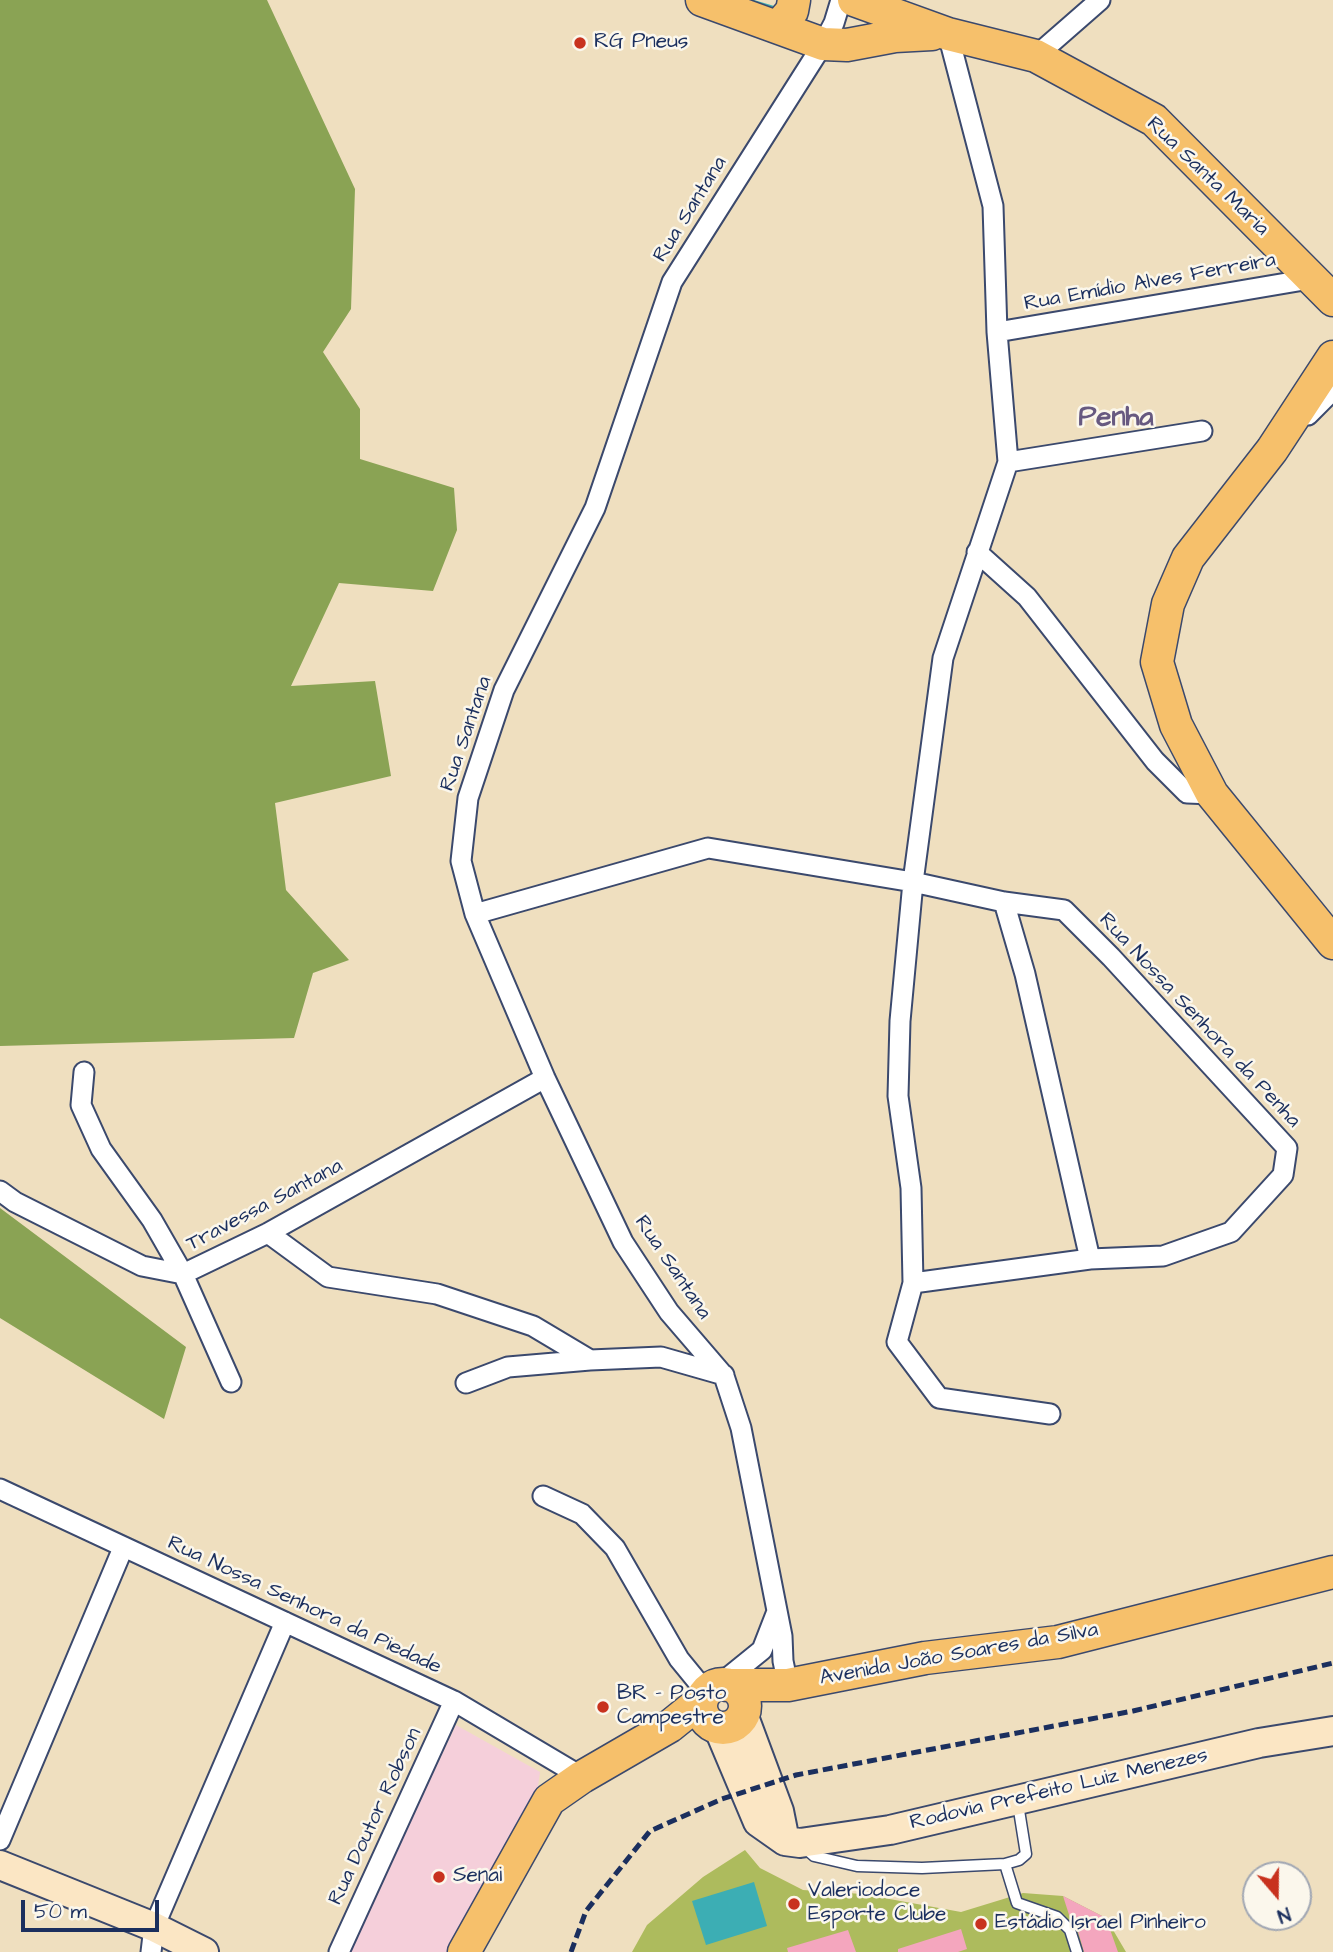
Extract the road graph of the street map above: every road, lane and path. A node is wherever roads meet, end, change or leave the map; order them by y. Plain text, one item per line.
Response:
1 (702, 0) edge
2 (841, 0) edge
3 (854, 0) edge
4 (1100, 0) edge
5 (786, 13) edge
6 (948, 34) junction
7 (823, 44) junction
8 (1036, 56) junction
9 (1310, 279) junction
10 (1333, 300) edge
11 (997, 332) junction
12 (1333, 357) edge
13 (1333, 390) edge
14 (1202, 431) dead end
15 (1272, 450) junction
16 (1008, 462) junction
17 (978, 552) junction
18 (1212, 794) junction
19 (913, 882) junction
20 (1004, 902) junction
21 (475, 914) junction
22 (1333, 943) edge
23 (83, 1072) dead end
24 (545, 1078) junction
25 (0, 1191) edge
26 (268, 1233) junction
27 (1090, 1259) junction
28 (183, 1274) junction
29 (913, 1283) junction
30 (590, 1360) junction
31 (724, 1376) junction
32 (231, 1382) dead end
33 (466, 1383) dead end
34 (1050, 1414) dead end
35 (0, 1489) edge
36 (543, 1496) dead end
37 (124, 1548) junction
38 (1333, 1572) edge
39 (776, 1614) junction
40 (285, 1622) junction
41 (788, 1685) junction
42 (454, 1701) junction
43 (721, 1704) junction
44 (1333, 1731) edge
45 (582, 1777) junction
46 (1017, 1800) junction
47 (0, 1840) edge
48 (792, 1842) junction
49 (1005, 1864) junction
50 (0, 1865) edge
51 (152, 1939) edge
52 (204, 1952) edge
53 (339, 1952) edge
54 (464, 1952) edge
55 (1077, 1952) edge

1 - 5 main road
2 - 7 street, Rua Santana
3 - 6 main road
4 - 8 street
5 - 7 main road
6 - 7 main road
6 - 8 main road, Rua Santa Maria
6 - 11 street
7 - 21 street, Rua Santana
8 - 9 main road, Rua Santa Maria
9 - 10 main road, Rua Santa Maria
9 - 11 street, Rua Emídio Alves Ferreira
11 - 16 street
12 - 15 main road
13 - 15 street
14 - 16 street
15 - 18 main road
16 - 17 street
17 - 18 street
17 - 19 street
18 - 22 main road
19 - 20 street, Rua Nossa Senhora da Penha
19 - 21 street, Rua Nossa Senhora da Penha
19 - 29 street
20 - 27 street
20 - 27 street, Rua Nossa Senhora da Penha
21 - 24 street, Rua Santana
23 - 28 street
24 - 26 street, Travessa Santana
24 - 31 street, Rua Santana
25 - 28 street, Travessa Santana
26 - 28 street, Travessa Santana
26 - 30 street
27 - 29 street, Rua Nossa Senhora da Penha
28 - 32 street
29 - 34 street
30 - 31 street
30 - 33 street
31 - 39 street, Rua Santana
35 - 37 street, Rua Nossa Senhora da Piedade
36 - 43 street
37 - 40 street, Rua Nossa Senhora da Piedade
37 - 47 street
38 - 41 main road, Avenida João Soares da Silva
39 - 41 street, Rua Santana
39 - 43 street
40 - 42 street, Rua Nossa Senhora da Piedade
40 - 51 street
41 - 43 main road, Avenida João Soares da Silva
42 - 45 street, Rua Nossa Senhora da Piedade
42 - 53 street, Rua Doutor Robson
43 - 45 main road, Avenida João Soares da Silva
43 - 48 main road
44 - 46 main road, Rodovia Prefeito Luiz Menezes
45 - 54 main road
46 - 48 main road, Rodovia Prefeito Luiz Menezes
46 - 49 lane
48 - 49 lane
49 - 55 lane
50 - 51 main road
51 - 52 main road

